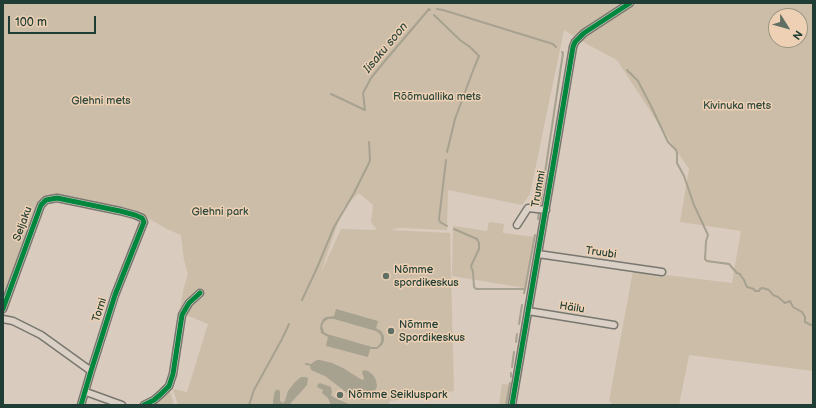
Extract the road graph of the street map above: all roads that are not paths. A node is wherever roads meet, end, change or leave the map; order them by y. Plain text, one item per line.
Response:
1 (630, 3) edge
2 (546, 210) junction
3 (144, 222) joint
4 (517, 225) dead end
5 (538, 254) junction
6 (662, 272) dead end
7 (200, 293) dead end
8 (3, 309) edge
9 (528, 311) junction
10 (3, 319) edge
11 (614, 325) dead end
12 (91, 371) junction
13 (86, 392) junction
14 (81, 405) edge
15 (122, 405) edge
16 (144, 405) edge
17 (512, 405) edge

1 - 2 street, Trummi
2 - 4 street
2 - 5 street, Trummi
3 - 8 street, Seljaku
3 - 12 street, Torni
5 - 6 street, Truubi
5 - 9 street, Trummi
7 - 16 street
9 - 11 street, Häilu
9 - 17 street, Trummi
10 - 12 street
12 - 13 street, Torni
13 - 14 street, Torni
13 - 15 street

